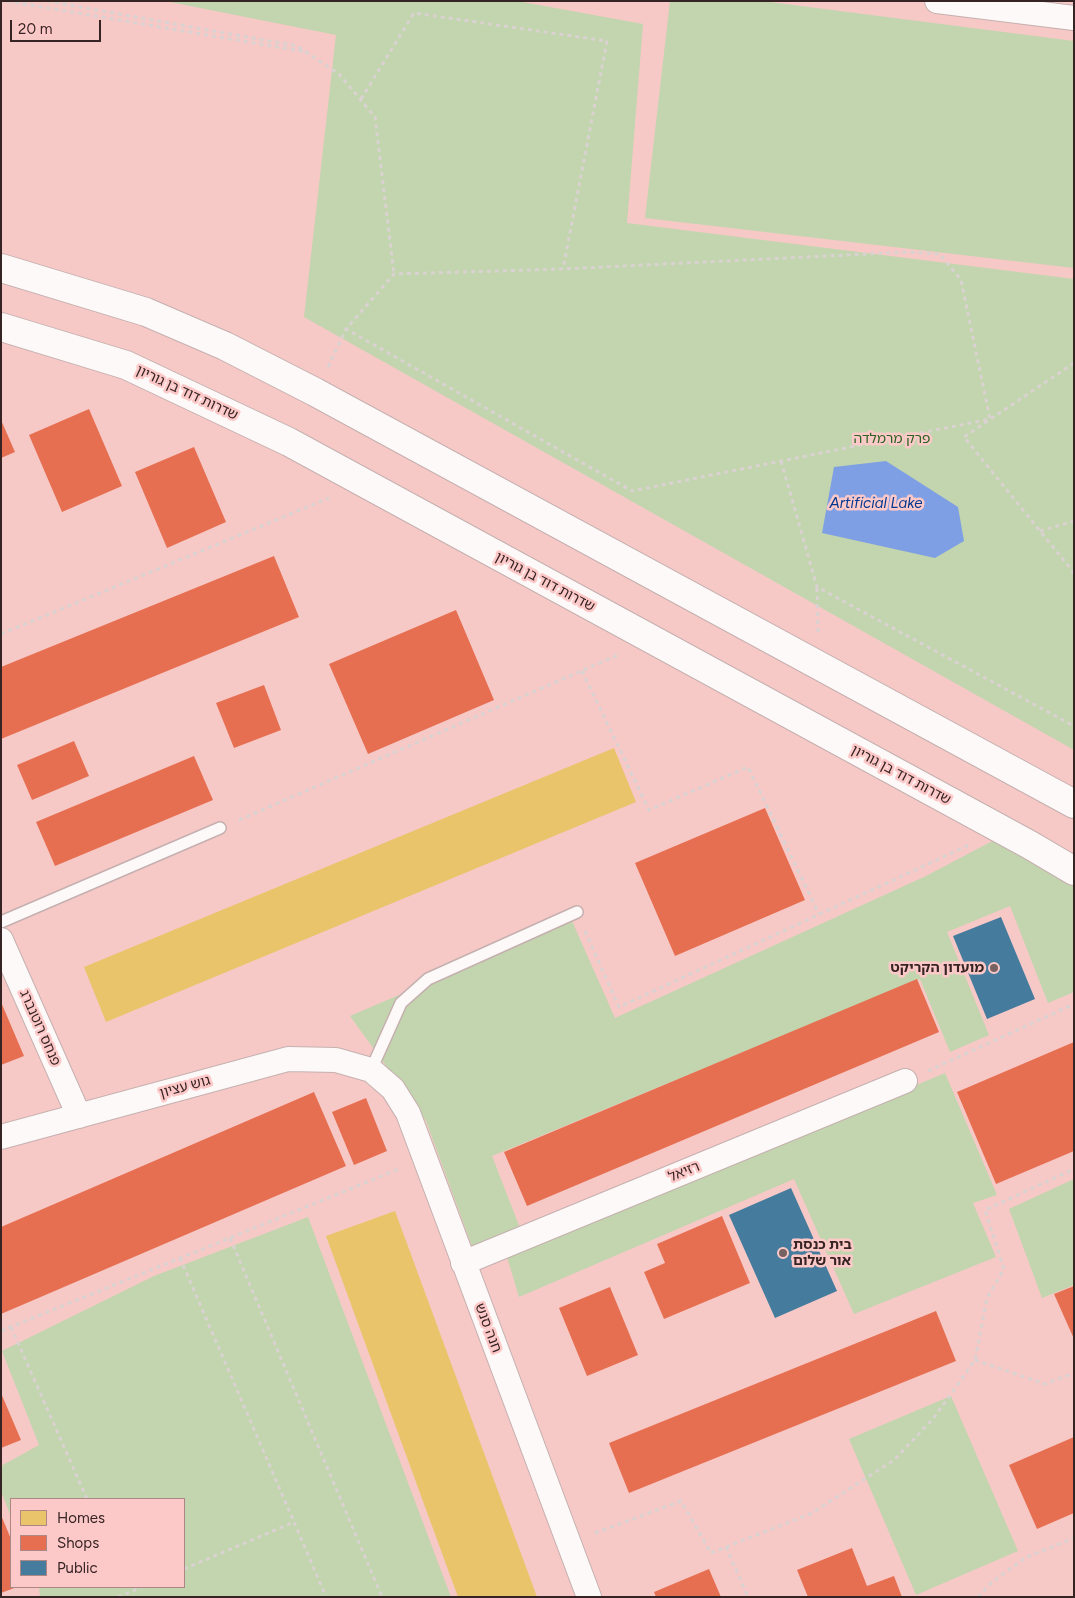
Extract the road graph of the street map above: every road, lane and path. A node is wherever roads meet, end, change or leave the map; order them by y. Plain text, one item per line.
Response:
1 (7, 1) edge
2 (47, 1) edge
3 (937, 1) edge
4 (1074, 18) edge
5 (308, 53) junction
6 (361, 100) junction
7 (1, 268) edge
8 (563, 269) junction
9 (394, 274) junction
10 (1, 327) edge
11 (346, 329) junction
12 (1074, 363) edge
13 (315, 392) junction
14 (990, 419) junction
15 (782, 461) junction
16 (364, 483) junction
17 (1074, 521) edge
18 (1040, 531) junction
19 (1074, 573) edge
20 (817, 587) junction
21 (1, 634) edge
22 (653, 640) junction
23 (819, 665) junction
24 (582, 671) junction
25 (1074, 726) edge
26 (1074, 804) edge
27 (220, 828) joint
28 (1002, 830) junction
29 (1074, 871) edge
30 (577, 912) joint
31 (819, 914) junction
32 (1, 922) edge
33 (1, 940) edge
34 (1074, 1004) edge
35 (370, 1070) junction
36 (905, 1081) joint
37 (79, 1116) junction
38 (1, 1137) edge
39 (425, 1158) junction
40 (1074, 1169) edge
41 (230, 1238) junction
42 (180, 1258) junction
43 (464, 1263) junction
44 (11, 1327) junction
45 (1, 1331) edge
46 (975, 1360) junction
47 (1074, 1373) edge
48 (87, 1498) edge
49 (294, 1522) junction
50 (1074, 1538) edge
51 (568, 1543) junction
52 (726, 1547) junction
53 (185, 1569) edge
54 (126, 1588) edge
55 (140, 1588) edge
56 (128, 1593) junction
57 (118, 1597) edge
58 (326, 1597) edge
59 (382, 1597) edge
60 (589, 1597) edge
61 (748, 1597) edge
62 (978, 1597) edge

1 - 5 path
2 - 5 path
3 - 4 street
5 - 6 path
6 - 8 path
6 - 9 path
7 - 13 main road
8 - 9 path
8 - 14 path
9 - 11 path
10 - 16 main road, שדרות דוד בן גוריון
11 - 13 path
11 - 15 path
12 - 14 path
13 - 23 main road
14 - 15 path
14 - 18 path
15 - 20 path
16 - 21 path
16 - 22 main road, שדרות דוד בן גוריון
17 - 18 path
18 - 19 path
20 - 23 path
20 - 25 path
22 - 24 path
22 - 28 main road, שדרות דוד בן גוריון
23 - 26 main road
24 - 27 path
24 - 31 path
27 - 32 lane
28 - 29 main road, שדרות דוד בן גוריון
28 - 31 path
30 - 31 path
30 - 35 lane
33 - 37 street, פנחס רוטנברג
34 - 36 path
35 - 37 street, גוש עציון
35 - 39 street, חנה סנש
36 - 43 street, רזיאל
37 - 38 street, גוש עציון
39 - 41 path
39 - 43 street, חנה סנש
40 - 46 path
41 - 42 path
41 - 59 path
42 - 44 path
42 - 49 path
43 - 51 street, חנה סנש
44 - 45 path
44 - 48 path
46 - 47 path
46 - 52 path
49 - 53 path
49 - 58 path
50 - 62 path
51 - 52 path
51 - 60 street, חנה סנש
52 - 61 path
54 - 56 path
55 - 56 path
56 - 57 path

